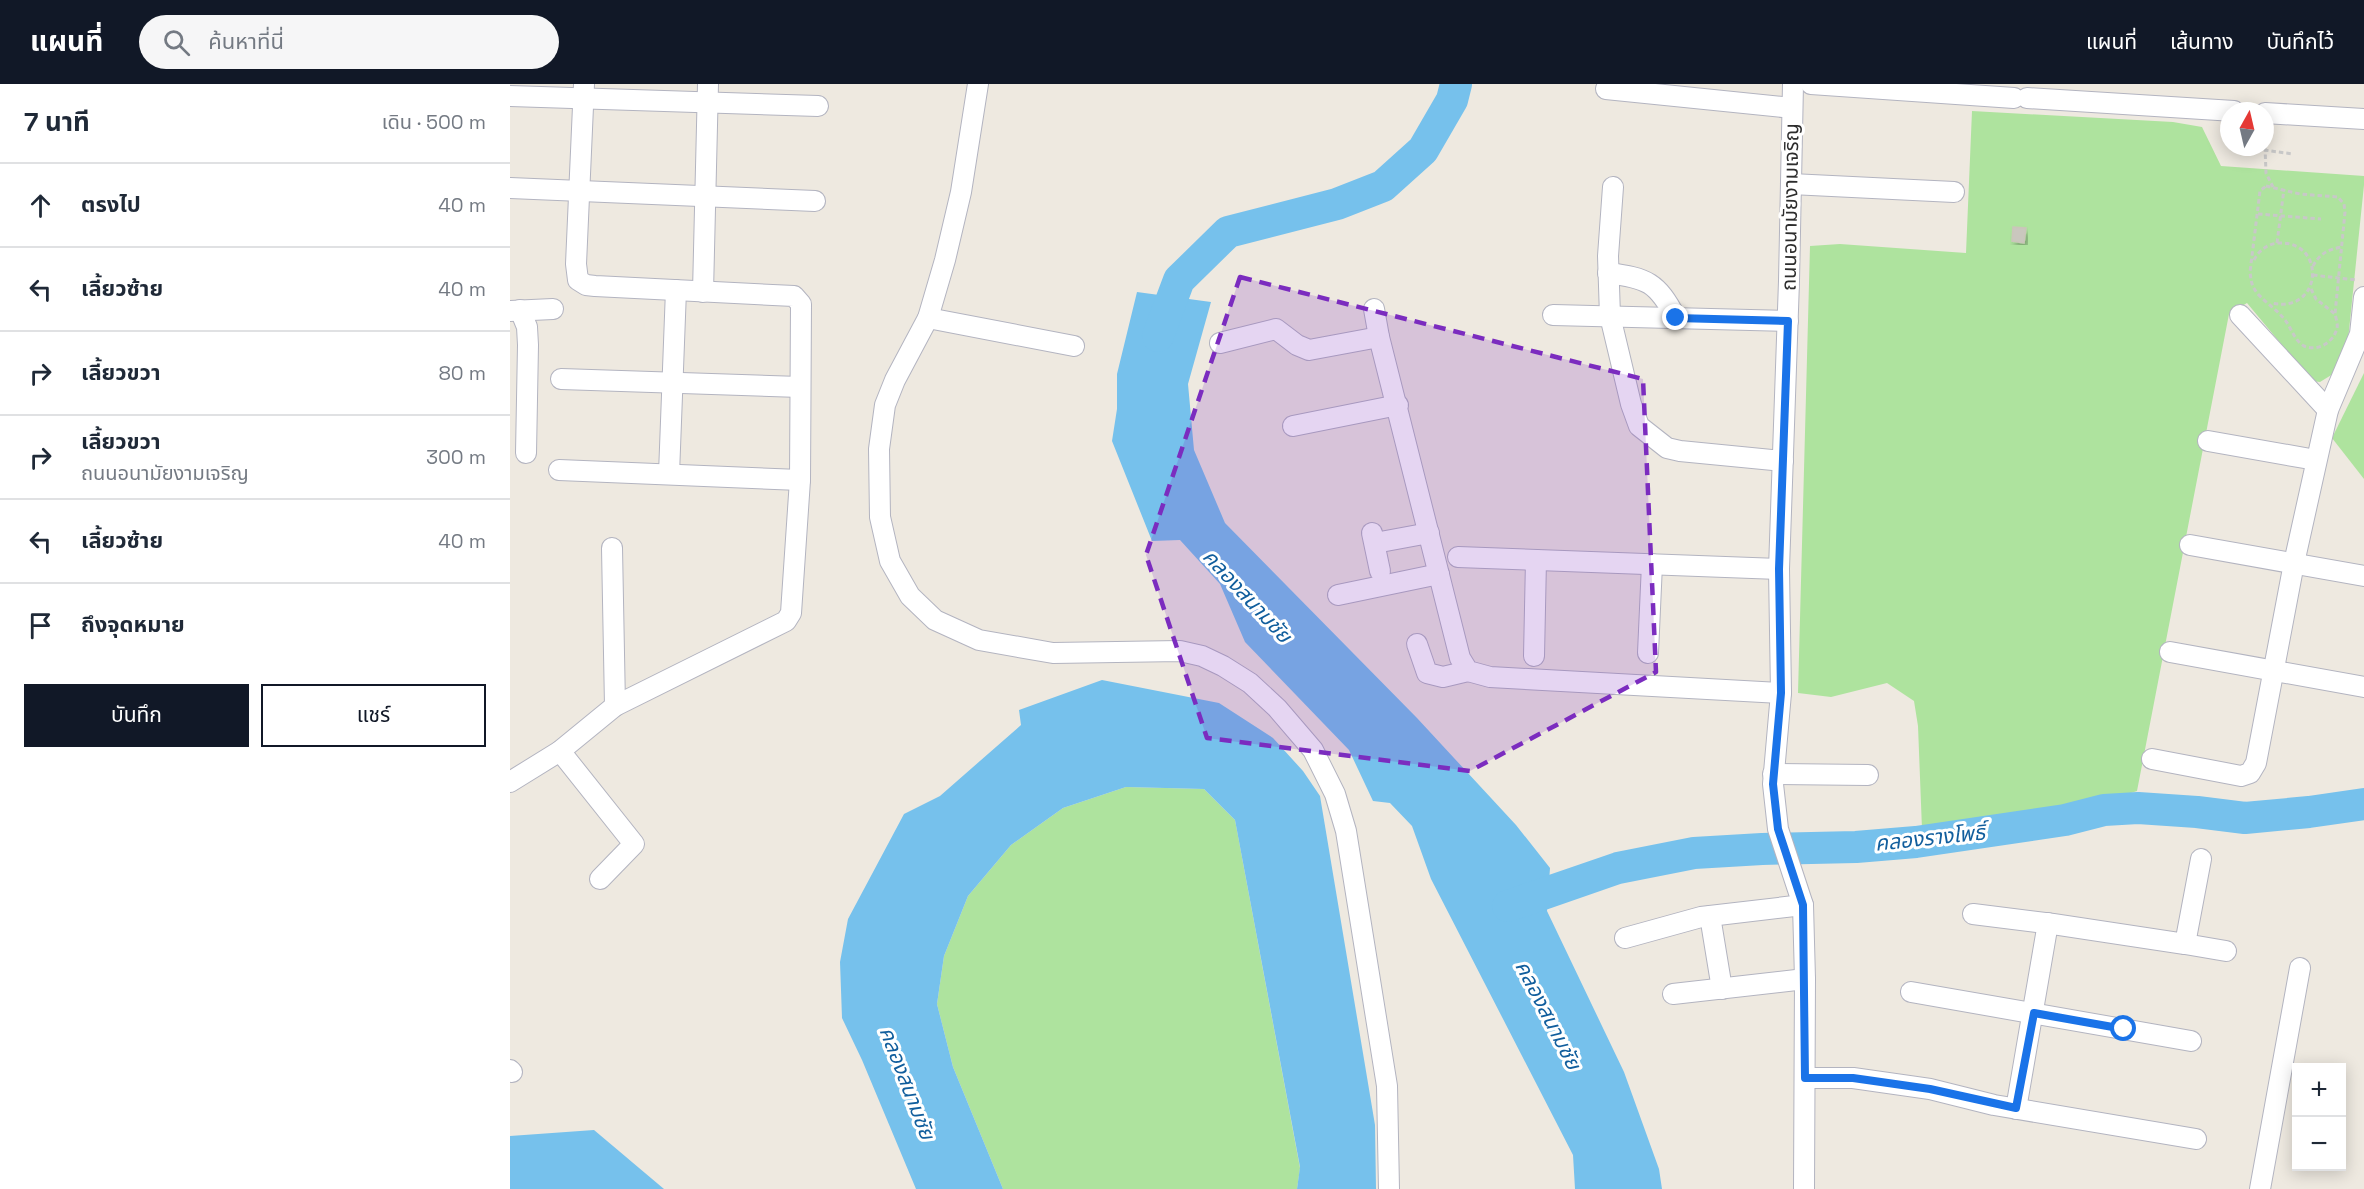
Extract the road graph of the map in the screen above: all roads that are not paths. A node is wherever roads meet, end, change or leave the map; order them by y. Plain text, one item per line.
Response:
1 (978, 84) edge
2 (1792, 84) edge
3 (1811, 84) edge
4 (1606, 89) dead end
5 (583, 91) edge
6 (708, 93) edge
7 (510, 96) edge
8 (818, 106) dead end
9 (1792, 108) junction
10 (2220, 110) edge
11 (2274, 114) edge
12 (2364, 119) edge
13 (1791, 184) junction
14 (1613, 187) dead end
15 (510, 188) edge
16 (579, 190) junction
17 (1954, 192) dead end
18 (706, 195) junction
19 (815, 201) dead end
20 (1608, 273) junction
21 (676, 290) junction
22 (703, 292) junction
23 (2364, 297) edge
24 (553, 309) dead end
25 (1374, 309) dead end
26 (515, 310) edge
27 (1553, 315) dead end
28 (2240, 315) dead end
29 (1610, 316) junction
30 (928, 318) junction
31 (1676, 318) junction
32 (1788, 321) junction
33 (2362, 334) edge
34 (1379, 337) junction
35 (1220, 343) dead end
36 (1074, 346) dead end
37 (561, 379) dead end
38 (673, 382) junction
39 (800, 387) junction
40 (1398, 405) junction
41 (2328, 410) junction
42 (1293, 426) dead end
43 (2208, 441) dead end
44 (526, 453) dead end
45 (2316, 460) junction
46 (1783, 461) junction
47 (559, 470) dead end
48 (669, 474) junction
49 (800, 480) junction
50 (1429, 533) junction
51 (2190, 545) dead end
52 (612, 548) dead end
53 (1458, 557) dead end
54 (1536, 560) junction
55 (2294, 563) junction
56 (1652, 564) junction
57 (1779, 569) junction
58 (1380, 571) dead end
59 (1439, 574) junction
60 (2364, 576) edge
61 (1338, 595) dead end
62 (1417, 644) dead end
63 (2170, 652) dead end
64 (1648, 653) dead end
65 (1534, 656) dead end
66 (1468, 670) junction
67 (2273, 671) junction
68 (2364, 687) edge
69 (1781, 693) junction
70 (615, 706) junction
71 (560, 751) junction
72 (2152, 759) dead end
73 (1773, 774) junction
74 (1868, 775) dead end
75 (510, 782) edge
76 (2200, 859) dead end
77 (600, 879) dead end
78 (1803, 905) junction
79 (1973, 915) dead end
80 (1710, 916) junction
81 (2048, 923) junction
82 (1625, 938) dead end
83 (2186, 944) junction
84 (2226, 951) dead end
85 (2300, 968) dead end
86 (1805, 979) junction
87 (1722, 989) junction
88 (1911, 992) dead end
89 (1673, 994) dead end
90 (2034, 1013) junction
91 (2191, 1041) dead end
92 (1805, 1078) junction
93 (2016, 1108) junction
94 (2196, 1139) dead end
95 (1389, 1189) edge
96 (1804, 1189) edge
97 (2260, 1189) edge

1 - 30 street
2 - 9 street, ถนนอนามัยงามเจริญ
3 - 10 street
4 - 9 street
5 - 6 street
5 - 7 street
5 - 16 street
6 - 8 street
6 - 18 street
9 - 13 street, ถนนอนามัยงามเจริญ
11 - 12 street
13 - 17 street
13 - 32 street, ถนนอนามัยงามเจริญ
14 - 20 street
15 - 16 street
16 - 18 street
16 - 21 street
18 - 19 street
18 - 22 street
20 - 29 street
20 - 31 street
21 - 22 street
21 - 38 street
22 - 39 street
23 - 33 street
24 - 26 street
25 - 34 street
26 - 44 street
27 - 29 street
28 - 41 street
29 - 31 street
29 - 46 street
30 - 36 street
30 - 95 street
31 - 32 street
32 - 46 street, ถนนอนามัยงามเจริญ
33 - 41 street
34 - 35 street
34 - 40 street
37 - 38 street
38 - 39 street
38 - 48 street
39 - 49 street
40 - 42 street
40 - 50 street
41 - 45 street
43 - 45 street
45 - 55 street
46 - 57 street, ถนนอนามัยงามเจริญ
47 - 48 street
48 - 49 street
49 - 70 street
50 - 58 street
50 - 59 street
51 - 55 street
52 - 70 street
53 - 54 street
54 - 56 street
54 - 65 street
55 - 60 street
55 - 67 street
56 - 57 street
56 - 64 street
57 - 69 street, ถนนอนามัยงามเจริญ
59 - 61 street
59 - 66 street
62 - 66 street
63 - 67 street
66 - 69 street
67 - 68 street
67 - 72 street
69 - 73 street, ถนนอนามัยงามเจริญ
70 - 71 street
71 - 75 street
71 - 77 street
73 - 74 street
73 - 78 street, ถนนอนามัยงามเจริญ
76 - 83 street
78 - 80 street
78 - 86 street, ถนนอนามัยงามเจริญ
79 - 81 street
80 - 82 street
80 - 87 street
81 - 83 street
81 - 90 street
83 - 84 street
85 - 97 street
86 - 87 street
86 - 92 street, ถนนอนามัยงามเจริญ
87 - 89 street
88 - 90 street
90 - 91 street
90 - 93 street
92 - 93 street
92 - 96 street, ถนนอนามัยงามเจริญ
93 - 94 street

